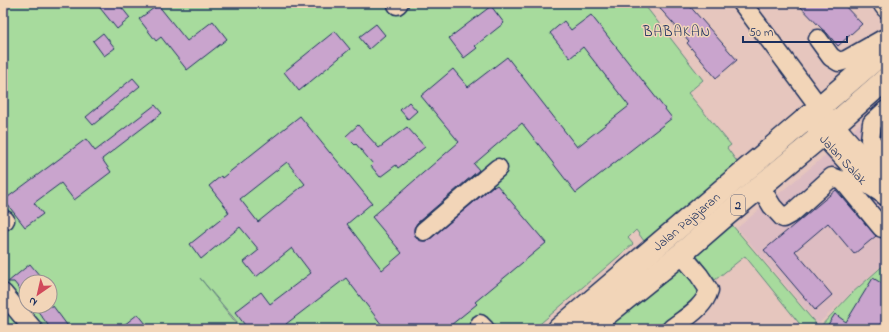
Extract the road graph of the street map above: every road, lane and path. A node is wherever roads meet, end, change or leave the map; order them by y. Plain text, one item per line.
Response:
1 (742, 3) edge
2 (884, 3) edge
3 (886, 9) edge
4 (818, 39) dead end
5 (886, 39) edge
6 (886, 50) edge
7 (885, 82) edge
8 (886, 110) edge
9 (814, 113) junction
10 (828, 130) junction
11 (886, 160) edge
12 (498, 168) dead end
13 (760, 188) junction
14 (886, 196) edge
15 (882, 228) dead end
16 (424, 230) dead end
17 (681, 254) junction
18 (3, 293) edge
19 (32, 329) edge
20 (559, 329) edge
21 (588, 329) edge
22 (671, 329) edge

1 - 9 street, Jalan Salak
2 - 3 street
4 - 5 street
6 - 9 highway, Jalan Pajajaran / 2
7 - 10 highway, Jalan Pajajaran / 2
8 - 11 street
9 - 10 street, Jalan Salak
9 - 20 highway, Jalan Pajajaran / 2
10 - 13 highway, Jalan Pajajaran / 2
10 - 14 street, Jalan Salak
12 - 16 street
13 - 15 street
13 - 17 highway, Jalan Pajajaran / 2
17 - 21 highway, Jalan Pajajaran / 2
17 - 22 street
18 - 19 street

